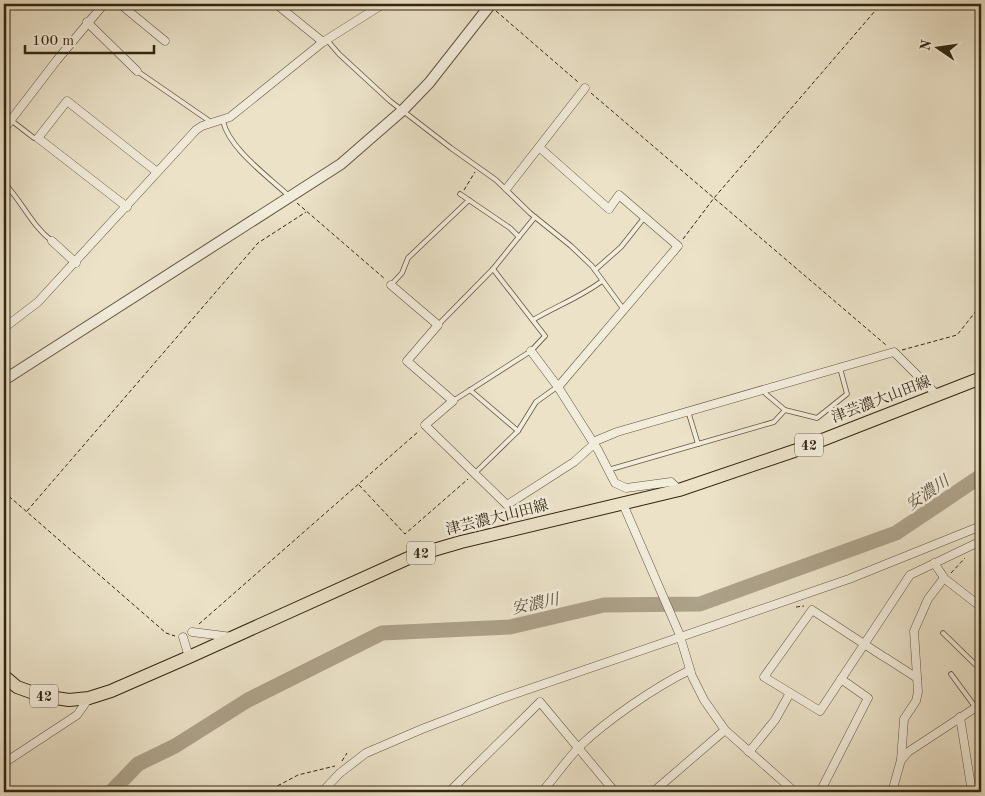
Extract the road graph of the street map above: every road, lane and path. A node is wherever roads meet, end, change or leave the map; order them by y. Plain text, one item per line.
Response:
1 (104, 4) edge
2 (120, 4) edge
3 (276, 4) edge
4 (383, 4) edge
5 (881, 4) edge
6 (491, 5) edge
7 (88, 22) junction
8 (165, 41) dead end
9 (325, 41) junction
10 (137, 71) joint
11 (585, 88) junction
12 (403, 110) junction
13 (12, 121) junction
14 (223, 121) junction
15 (209, 124) junction
16 (4, 129) edge
17 (38, 138) junction
18 (539, 148) junction
19 (478, 167) junction
20 (157, 172) junction
21 (4, 184) edge
22 (507, 188) junction
23 (460, 194) joint
24 (291, 198) junction
25 (714, 198) junction
26 (469, 200) junction
27 (126, 207) junction
28 (306, 212) junction
29 (645, 216) junction
30 (535, 217) junction
31 (519, 237) junction
32 (52, 241) joint
33 (678, 246) junction
34 (76, 263) junction
35 (493, 269) junction
36 (594, 270) junction
37 (602, 281) junction
38 (391, 284) junction
39 (981, 305) edge
40 (624, 310) junction
41 (533, 320) junction
42 (438, 325) junction
43 (4, 328) edge
44 (531, 351) junction
45 (894, 352) junction
46 (840, 367) junction
47 (981, 378) edge
48 (4, 380) edge
49 (558, 387) junction
50 (764, 389) junction
51 (470, 390) junction
52 (936, 394) junction
53 (453, 401) junction
54 (784, 410) junction
55 (688, 411) junction
56 (425, 426) junction
57 (518, 431) junction
58 (594, 443) junction
59 (698, 444) junction
60 (608, 470) junction
61 (475, 473) junction
62 (358, 484) junction
63 (680, 490) junction
64 (4, 492) edge
65 (624, 507) junction
66 (26, 512) junction
67 (981, 526) edge
68 (978, 542) edge
69 (934, 564) junction
70 (945, 578) junction
71 (981, 607) edge
72 (192, 632) joint
73 (943, 633) dead end
74 (680, 636) junction
75 (183, 637) joint
76 (232, 637) junction
77 (864, 644) junction
78 (189, 657) junction
79 (690, 670) junction
80 (981, 670) edge
81 (952, 674) dead end
82 (4, 676) edge
83 (917, 678) junction
84 (841, 679) junction
85 (790, 693) junction
86 (4, 697) edge
87 (89, 698) junction
88 (4, 704) edge
89 (978, 706) edge
90 (960, 717) junction
91 (725, 730) junction
92 (578, 748) junction
93 (749, 752) junction
94 (901, 760) junction
95 (4, 762) edge
96 (338, 768) dead end
97 (266, 792) edge
98 (322, 792) edge
99 (449, 792) edge
100 (542, 792) edge
101 (615, 792) edge
102 (652, 792) edge
103 (795, 792) edge
104 (820, 792) edge
105 (892, 792) edge
106 (972, 792) edge

1 - 7 street
2 - 8 street
3 - 9 street
4 - 9 street
5 - 25 path
6 - 11 path
6 - 12 street
7 - 10 street
7 - 13 street
9 - 12 lane
9 - 14 street
10 - 15 lane
11 - 18 street
11 - 25 path
12 - 19 lane
12 - 24 street
13 - 16 street
13 - 17 lane
14 - 15 street
14 - 24 lane
15 - 20 street
17 - 20 street
17 - 27 street
18 - 22 street
18 - 29 street
19 - 22 lane
19 - 23 path
20 - 27 street
21 - 32 lane
22 - 30 lane
23 - 26 lane
24 - 28 path
24 - 48 street
25 - 33 path
25 - 45 path
26 - 31 lane
26 - 38 lane
27 - 34 street
28 - 38 path
28 - 66 path
29 - 33 street
29 - 36 lane
30 - 31 lane
30 - 36 lane
31 - 35 lane
32 - 34 street
33 - 40 street
34 - 43 street
35 - 41 lane
35 - 42 lane
36 - 37 lane
37 - 40 lane
37 - 41 lane
38 - 42 street
39 - 45 path
40 - 49 street
41 - 44 lane
42 - 53 street
44 - 49 street
44 - 51 lane
45 - 46 street
45 - 52 street
46 - 50 street
46 - 54 lane
47 - 52 main road, 津芸濃大山田線 / 42
49 - 57 lane
49 - 58 street
50 - 54 lane
50 - 55 street
51 - 53 lane
51 - 57 lane
52 - 63 main road, 津芸濃大山田線 / 42
53 - 56 street
54 - 59 lane
55 - 58 street
55 - 59 lane
56 - 61 street
56 - 62 path
57 - 61 lane
58 - 60 street
58 - 61 street
59 - 60 lane
60 - 63 street
61 - 62 path
62 - 72 path
63 - 65 main road, 津芸濃大山田線 / 42
64 - 66 path
65 - 74 street
65 - 76 main road, 津芸濃大山田線 / 42
66 - 75 path
67 - 74 street
68 - 69 street
68 - 70 path
69 - 70 street
69 - 77 street
70 - 71 street
70 - 83 street
72 - 76 street
73 - 80 lane
74 - 79 street
74 - 98 street
75 - 78 street
76 - 78 main road, 津芸濃大山田線 / 42
77 - 83 street
77 - 84 street
77 - 85 street
78 - 87 main road, 津芸濃大山田線 / 42
79 - 91 street
79 - 92 street
81 - 89 lane
82 - 87 main road, 津芸濃大山田線 / 42
83 - 94 street
84 - 85 street
84 - 104 street
85 - 93 street
86 - 88 path
87 - 95 street
89 - 90 street
90 - 94 street
90 - 106 street
91 - 93 street
91 - 102 street
92 - 99 street
92 - 100 street
92 - 101 street
93 - 103 street
94 - 105 street
96 - 97 path

